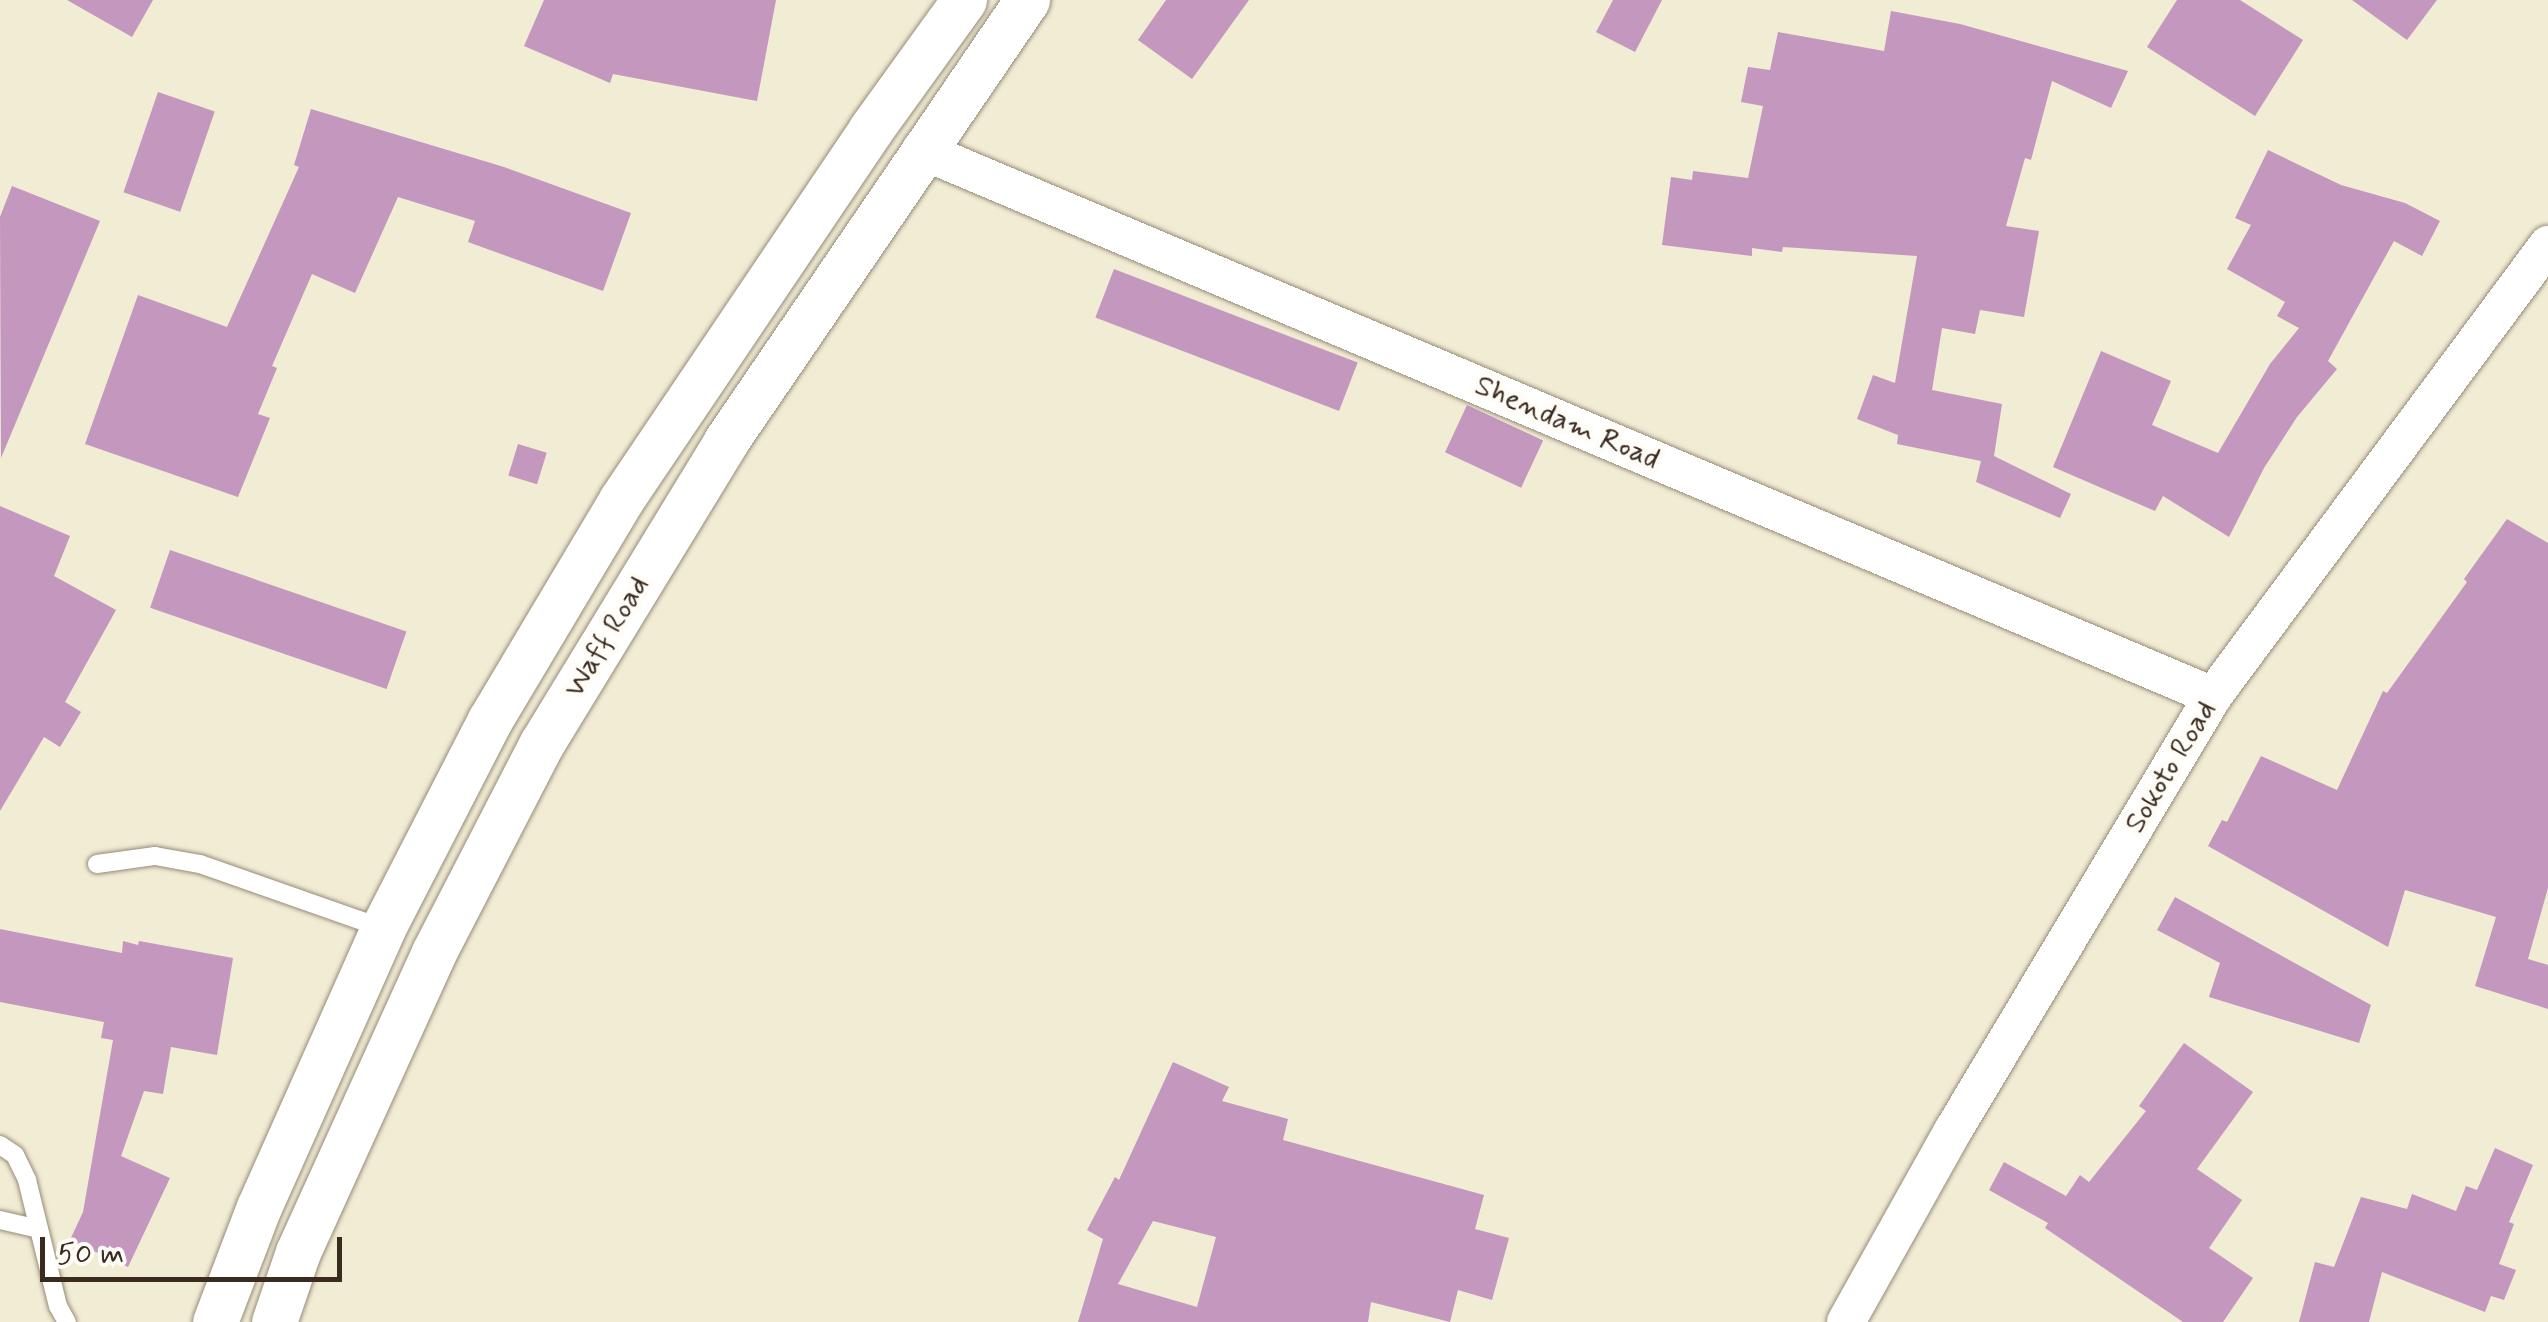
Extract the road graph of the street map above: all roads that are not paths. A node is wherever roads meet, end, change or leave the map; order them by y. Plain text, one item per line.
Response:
1 (964, 0) edge
2 (1027, 0) edge
3 (920, 150) junction
4 (2545, 255) edge
5 (621, 500) junction
6 (674, 526) junction
7 (2213, 696) junction
8 (98, 864) dead end
9 (383, 928) junction
10 (0, 1145) edge
11 (0, 1220) edge
12 (39, 1229) junction
13 (68, 1322) edge
14 (216, 1322) edge
15 (274, 1322) edge
16 (1846, 1322) edge

1 - 5 street, Waff Road
2 - 3 street, Waff Road
3 - 6 street, Waff Road
3 - 7 street, Shendam Road
4 - 7 street, Sokoto Road
5 - 6 street
5 - 9 street, Waff Road
6 - 15 street, Waff Road
7 - 16 street, Sokoto Road
8 - 9 lane
9 - 14 street, Waff Road
10 - 12 lane
11 - 12 lane
12 - 13 lane

